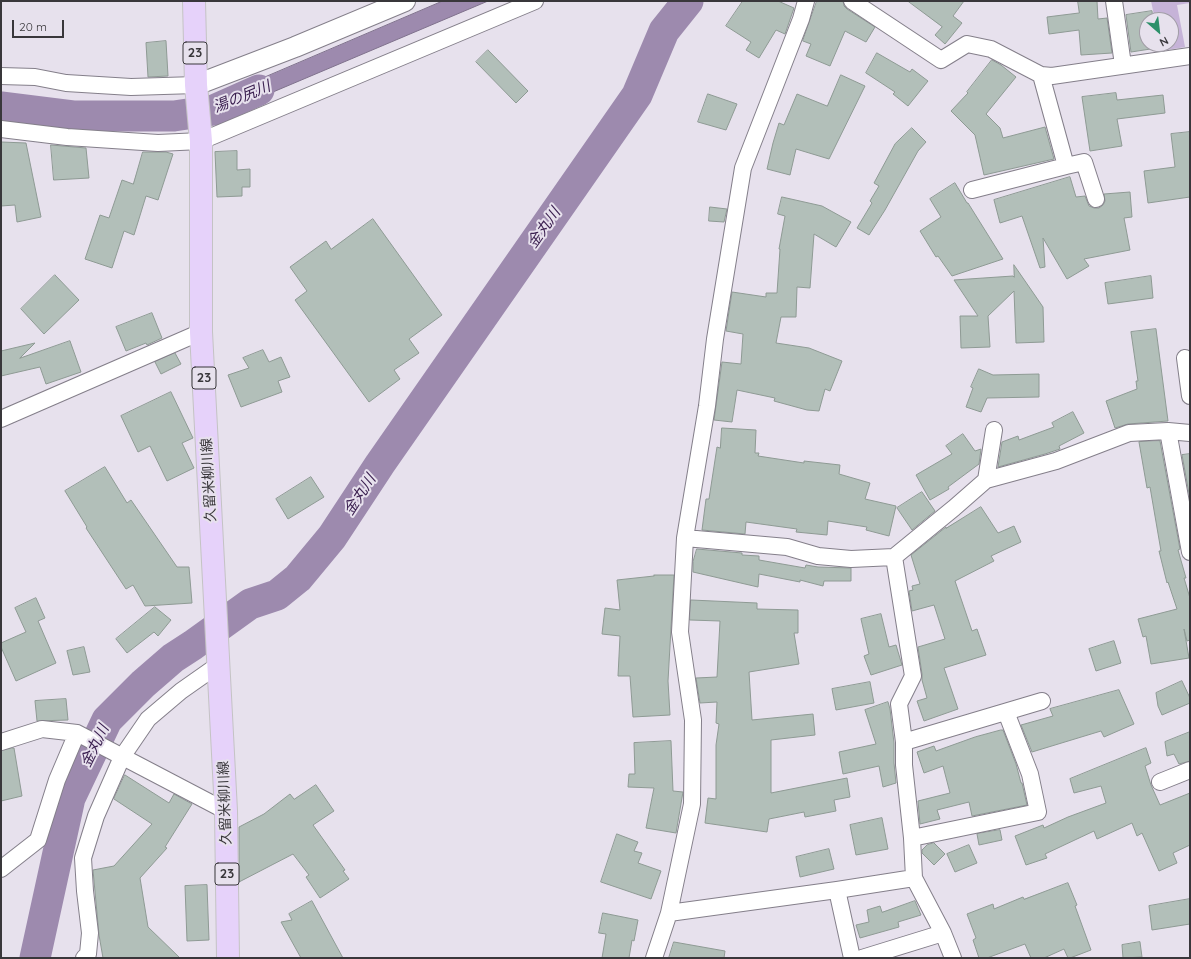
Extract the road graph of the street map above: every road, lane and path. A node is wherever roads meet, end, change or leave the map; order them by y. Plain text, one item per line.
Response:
1 (194, 1) edge
2 (404, 1) edge
3 (535, 1) edge
4 (806, 1) edge
5 (852, 1) edge
6 (1114, 1) edge
7 (1190, 56) edge
8 (1123, 65) junction
9 (1041, 75) junction
10 (1, 76) edge
11 (197, 95) junction
12 (1, 129) edge
13 (200, 139) junction
14 (1066, 166) junction
15 (972, 190) dead end
16 (1096, 199) dead end
17 (201, 332) junction
18 (1185, 358) dead end
19 (1190, 396) edge
20 (1, 419) edge
21 (994, 430) dead end
22 (1168, 431) junction
23 (1190, 433) edge
24 (986, 480) junction
25 (685, 538) junction
26 (1190, 552) edge
27 (894, 557) junction
28 (218, 667) junction
29 (1042, 701) dead end
30 (1006, 712) junction
31 (77, 733) junction
32 (1, 742) edge
33 (904, 742) junction
34 (122, 757) junction
35 (1190, 770) edge
36 (1160, 782) dead end
37 (226, 811) junction
38 (912, 838) junction
39 (1, 869) edge
40 (914, 878) junction
41 (837, 890) junction
42 (669, 913) junction
43 (943, 933) junction
44 (84, 958) edge
45 (228, 958) edge
46 (654, 958) edge
47 (852, 958) edge
48 (862, 958) edge
49 (952, 958) edge

1 - 11 main road, 久留米柳川線 / 23
2 - 11 street
3 - 13 street
4 - 25 street
5 - 9 street
6 - 8 street
7 - 8 street
8 - 9 street
9 - 14 street
10 - 11 street
11 - 13 main road, 久留米柳川線 / 23
12 - 13 street
13 - 17 main road, 久留米柳川線 / 23
14 - 15 street
14 - 16 street
17 - 20 street
17 - 28 main road, 久留米柳川線 / 23
18 - 19 street
21 - 24 street
22 - 23 street
22 - 24 street
22 - 26 street
24 - 27 street
25 - 27 street
25 - 42 street
27 - 33 street
28 - 34 street
28 - 37 main road, 久留米柳川線 / 23
29 - 30 street
30 - 33 street
30 - 38 street
31 - 32 street
31 - 34 street
31 - 39 street
33 - 38 street
34 - 37 street
34 - 44 street
35 - 36 street
37 - 45 main road, 久留米柳川線 / 23
38 - 40 street
40 - 41 street
40 - 43 street
41 - 42 street
41 - 47 street
42 - 46 street
43 - 48 street
43 - 49 street

